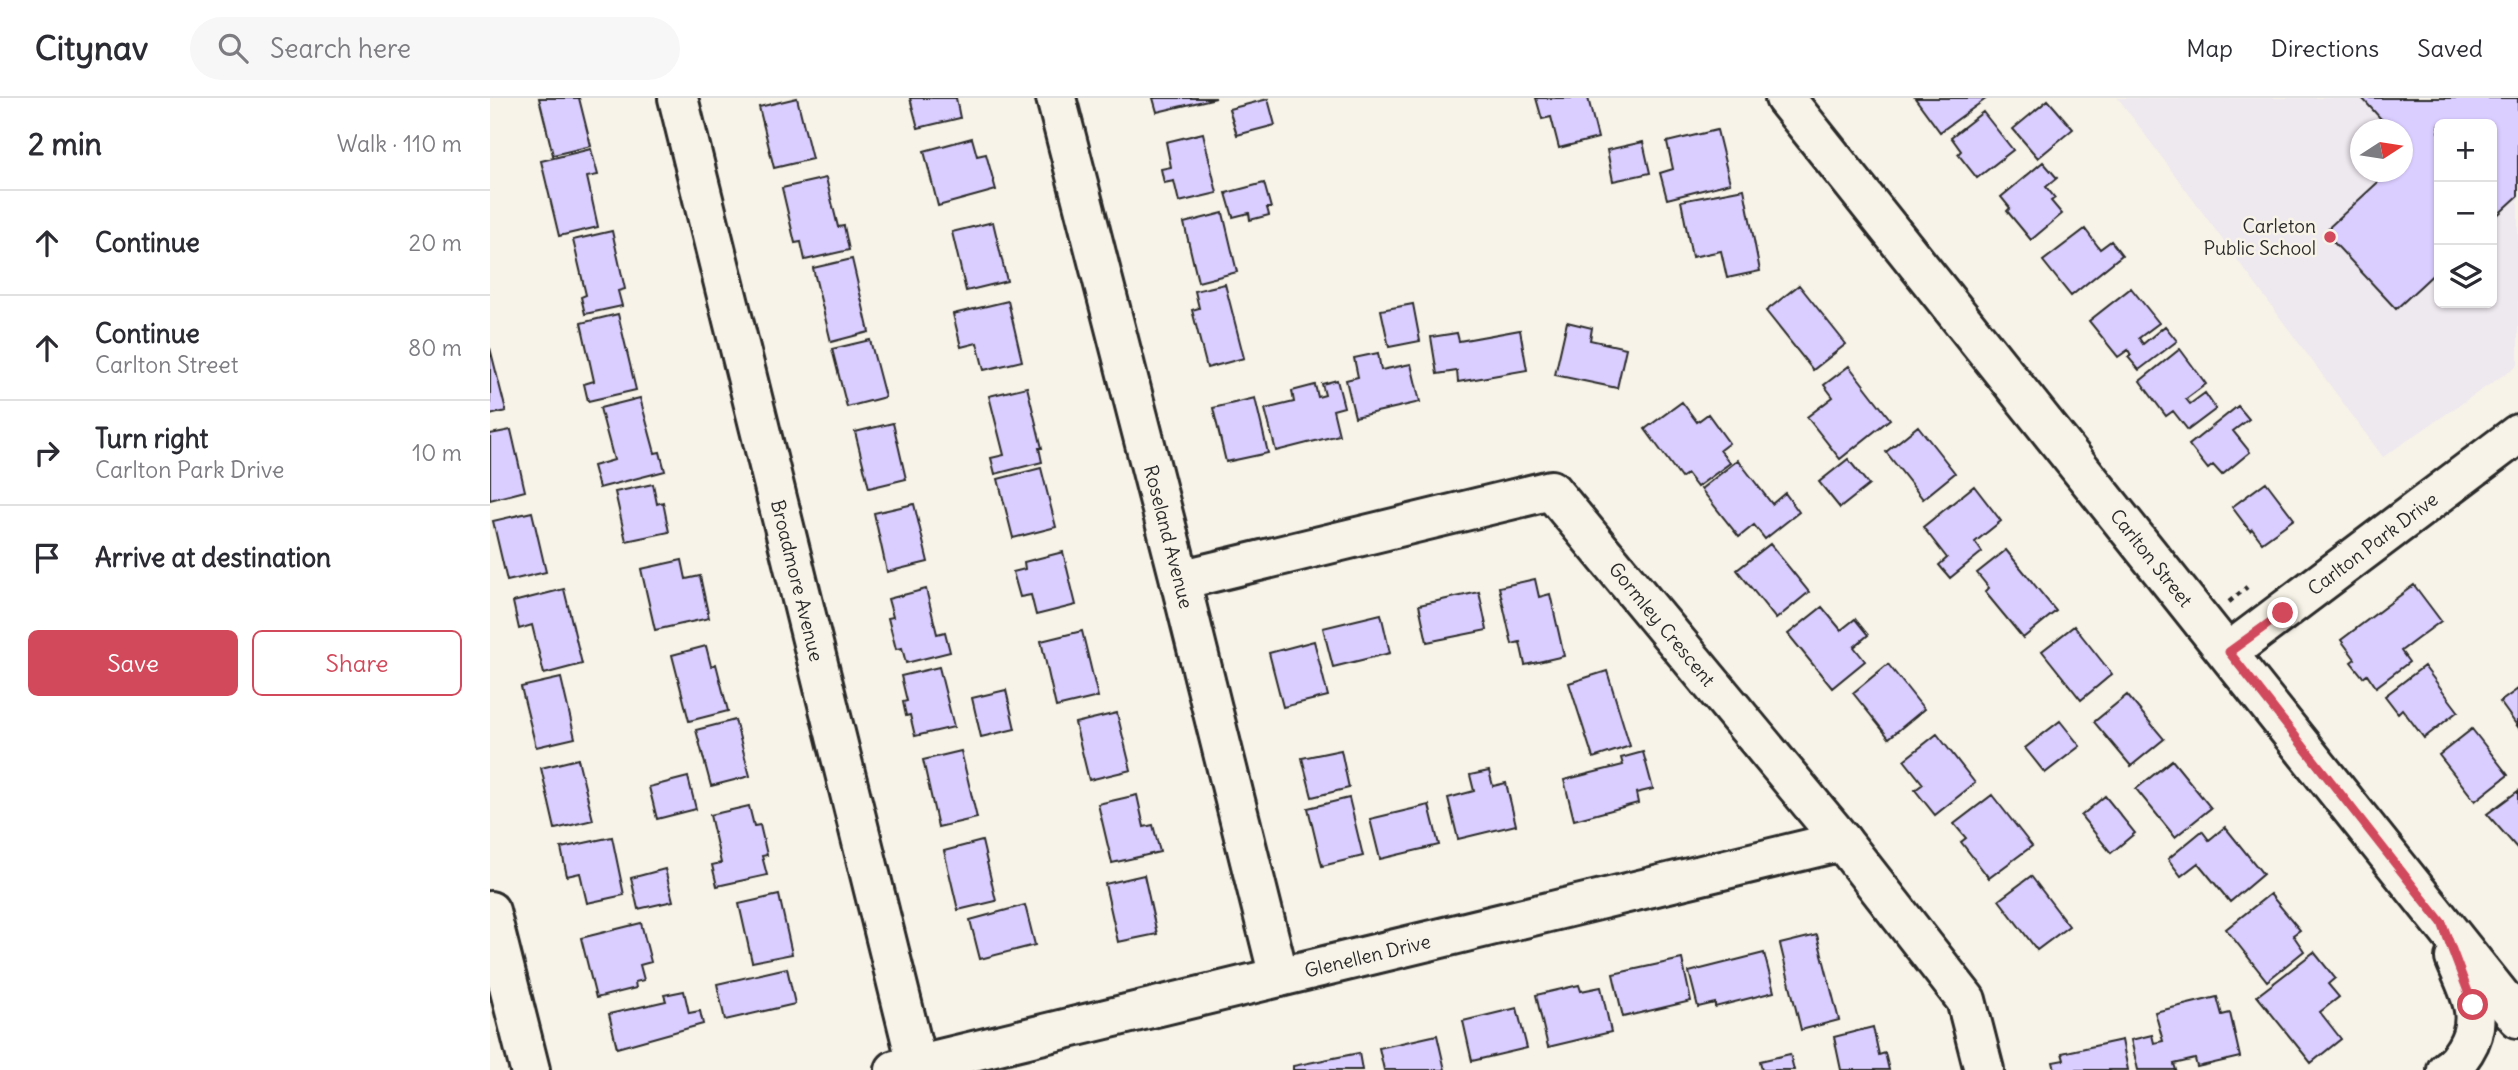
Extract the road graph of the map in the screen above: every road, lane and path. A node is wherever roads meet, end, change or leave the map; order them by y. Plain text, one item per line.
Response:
1 (678, 98) edge
2 (1056, 98) edge
3 (1785, 98) edge
4 (2518, 435) edge
5 (1180, 580) junction
6 (2247, 587) dead end
7 (2225, 604) dead end
8 (2229, 652) junction
9 (1842, 841) junction
10 (490, 911) edge
11 (2442, 923) junction
12 (1279, 977) junction
13 (2518, 1017) edge
14 (906, 1067) edge
15 (530, 1070) edge
16 (1984, 1070) edge
17 (2447, 1070) edge

1 - 14 street, Broadmore Avenue
2 - 5 street, Roseland Avenue
3 - 8 street, Carlton Street
4 - 8 street, Carlton Park Drive
5 - 9 street, Gormley Crescent
5 - 12 street, Roseland Avenue
6 - 7 path
8 - 11 street, Carlton Street
9 - 12 street, Glenellen Drive
9 - 16 street, Gormley Crescent
10 - 15 street
11 - 13 street, Carlton Street
11 - 17 street
12 - 14 street, Glenellen Drive

